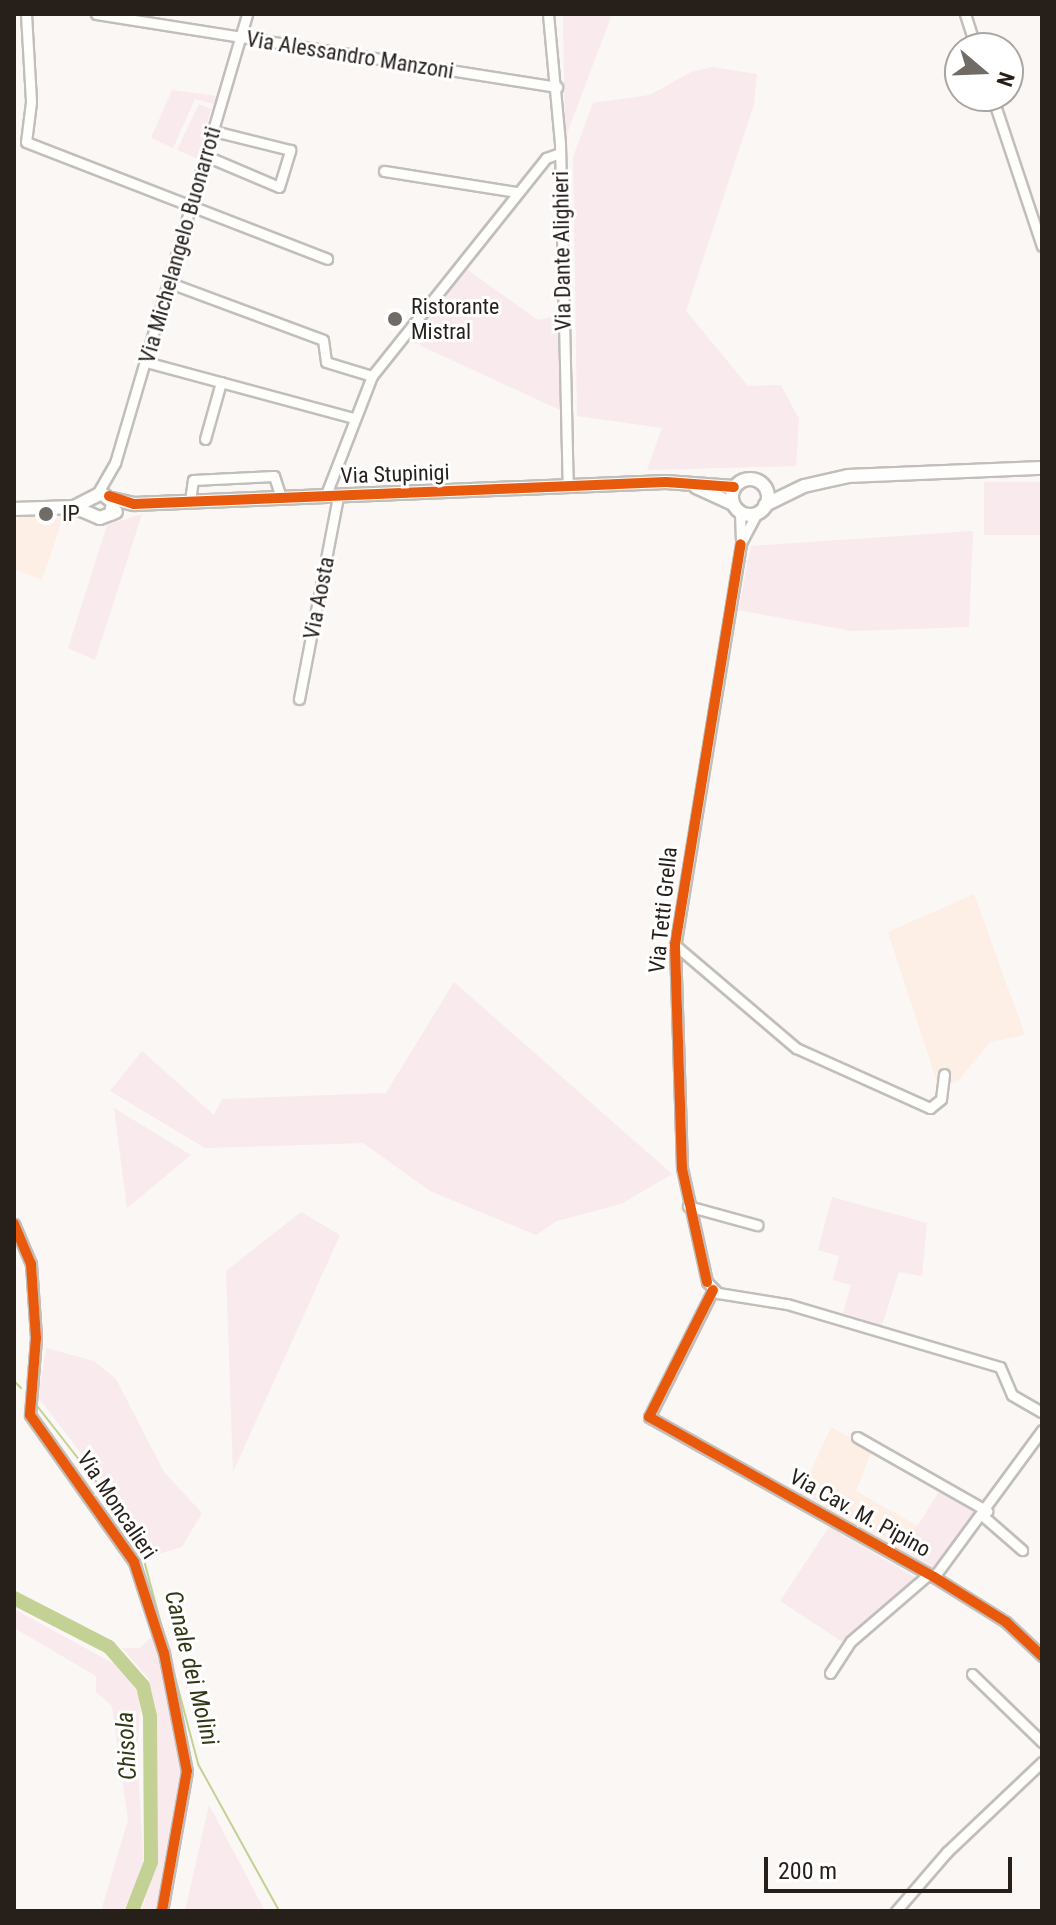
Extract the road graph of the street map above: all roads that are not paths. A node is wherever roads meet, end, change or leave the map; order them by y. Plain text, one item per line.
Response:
1 (26, 14) edge
2 (96, 14) edge
3 (247, 14) edge
4 (550, 14) edge
5 (240, 38) junction
6 (557, 87) junction
7 (997, 112) edge
8 (214, 131) junction
9 (560, 153) junction
10 (206, 156) junction
11 (384, 171) dead end
12 (517, 192) junction
13 (192, 207) junction
14 (1042, 246) edge
15 (327, 259) dead end
16 (170, 283) junction
17 (146, 362) junction
18 (372, 376) junction
19 (221, 382) junction
20 (353, 418) junction
21 (205, 439) dead end
22 (1042, 468) edge
23 (681, 483) junction
24 (762, 483) junction
25 (804, 486) junction
26 (568, 487) junction
27 (734, 487) junction
28 (332, 496) junction
29 (102, 497) junction
30 (281, 498) junction
31 (190, 501) junction
32 (134, 504) junction
33 (74, 507) junction
34 (736, 508) junction
35 (14, 509) edge
36 (761, 509) junction
37 (93, 514) junction
38 (111, 514) junction
39 (741, 544) junction
40 (299, 699) dead end
41 (675, 945) junction
42 (944, 1074) dead end
43 (688, 1206) junction
44 (14, 1224) edge
45 (757, 1225) dead end
46 (713, 1290) junction
47 (1042, 1412) edge
48 (1042, 1430) edge
49 (857, 1437) dead end
50 (985, 1514) junction
51 (1022, 1550) dead end
52 (932, 1576) junction
53 (1042, 1656) edge
54 (830, 1673) dead end
55 (972, 1674) dead end
56 (1042, 1742) edge
57 (1042, 1762) edge
58 (162, 1911) edge
59 (896, 1911) edge

1 - 13 street
2 - 5 street, Via Alessandro Manzoni
3 - 5 street, Via Michelangelo Buonarroti
4 - 6 street, Via Dante Alighieri
5 - 6 street, Via Alessandro Manzoni
5 - 8 street, Via Michelangelo Buonarroti
6 - 9 street, Via Dante Alighieri
7 - 14 street
8 - 10 street, Via Michelangelo Buonarroti
8 - 10 street
9 - 12 street, Via Aosta
9 - 26 street, Via Dante Alighieri
10 - 13 street, Via Michelangelo Buonarroti
11 - 12 street
12 - 18 street, Via Aosta
13 - 15 street
13 - 16 street, Via Michelangelo Buonarroti
16 - 17 street, Via Michelangelo Buonarroti
16 - 18 street
17 - 19 street
17 - 29 street, Via Michelangelo Buonarroti
18 - 20 street, Via Aosta
19 - 20 street
19 - 21 street
20 - 28 street, Via Aosta
22 - 25 street, Via Stupinigi
23 - 26 street, Via Stupinigi
23 - 27 street, Via Stupinigi
23 - 34 street, Via Stupinigi
24 - 25 street, Via Stupinigi
24 - 27 street, Via Stupinigi
24 - 36 street
25 - 36 street, Via Stupinigi
26 - 28 street, Via Stupinigi
27 - 34 street
28 - 30 street, Via Stupinigi
28 - 40 street, Via Aosta
29 - 32 street, Via Stupinigi
29 - 33 street
29 - 37 street
29 - 38 street
30 - 31 street, Via Stupinigi
30 - 31 street
31 - 32 street, Via Stupinigi
32 - 38 street, Via Stupinigi
33 - 35 street
33 - 37 street
34 - 36 street, Via Stupinigi
34 - 39 street, Via Tetti Grella
36 - 39 street, Via Tetti Grella
37 - 38 street
39 - 41 street, Via Tetti Grella
41 - 42 street
41 - 43 street, Via Tetti Grella
43 - 45 street
43 - 46 street, Via Tetti Grella
44 - 58 street, Via Moncalieri
46 - 47 street
46 - 52 street, Via Cav. M. Pipino
48 - 50 street
49 - 50 street
50 - 51 street
50 - 52 street
52 - 53 street, Via Cav. M. Pipino
52 - 54 street
55 - 56 street
57 - 59 street

